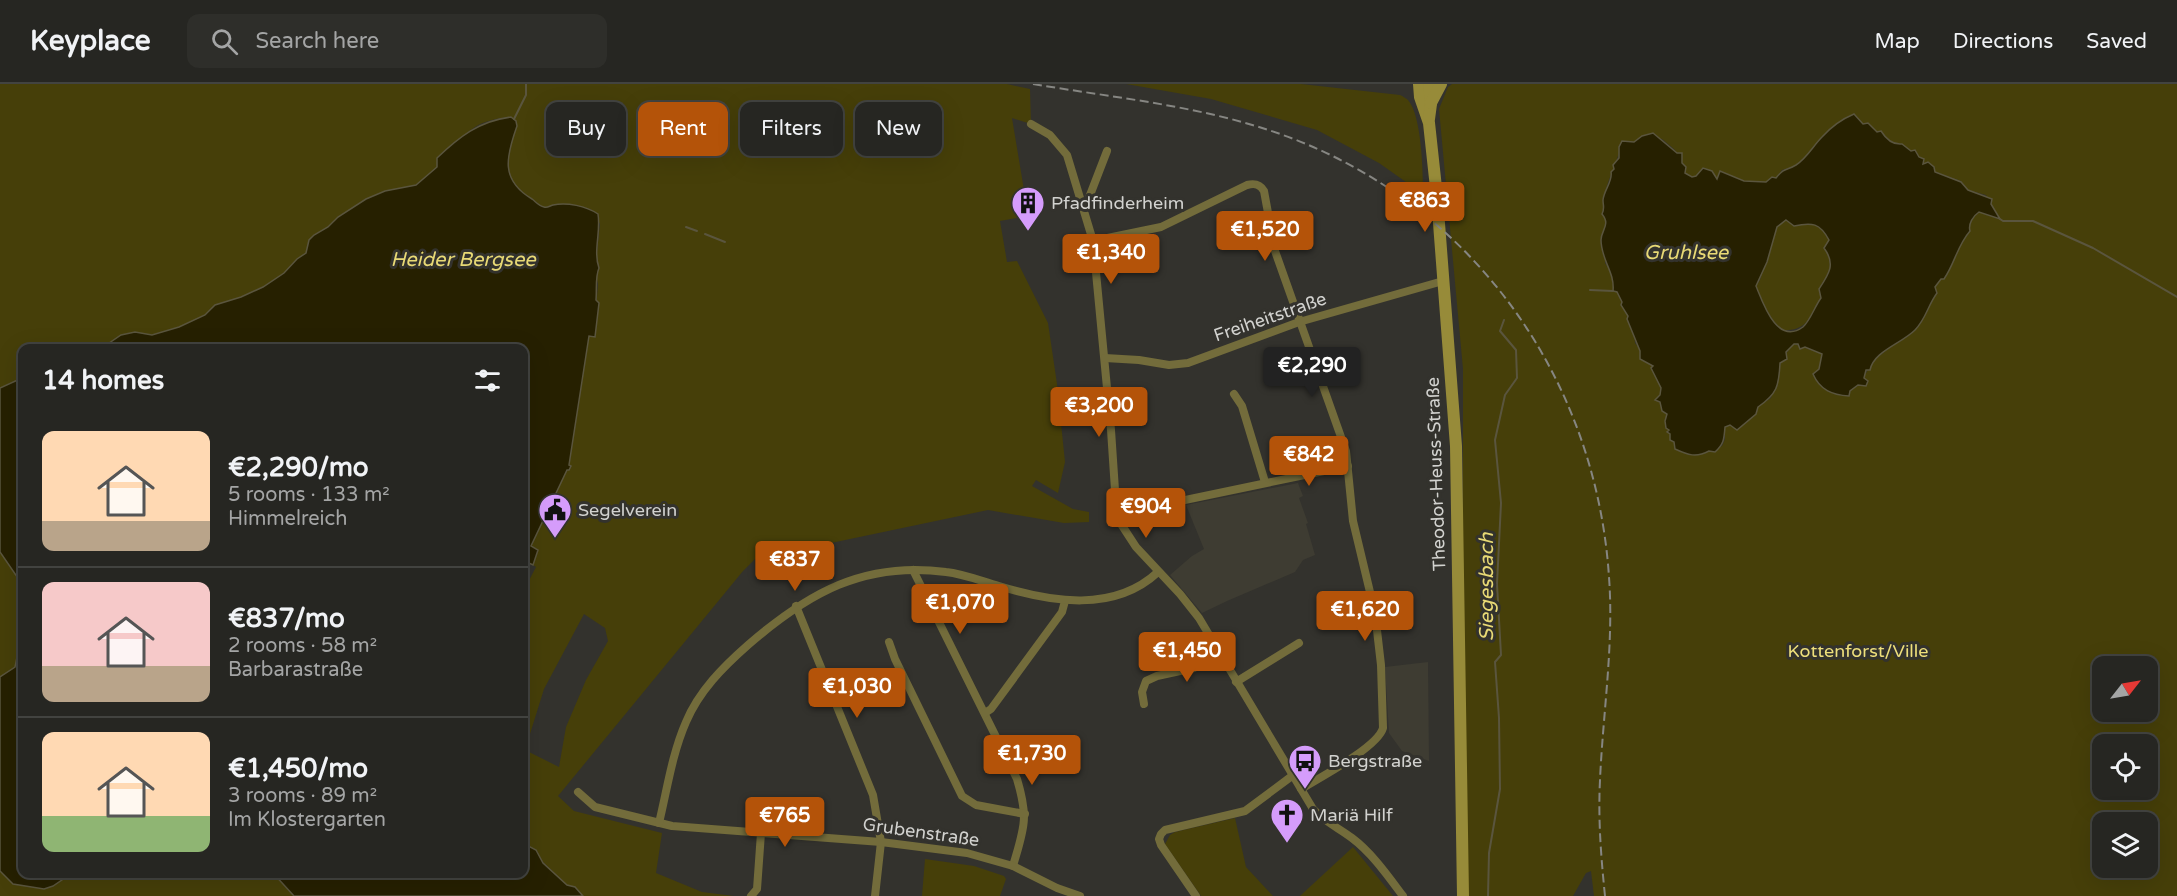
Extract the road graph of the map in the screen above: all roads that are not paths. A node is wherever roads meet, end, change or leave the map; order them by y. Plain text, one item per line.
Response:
1 (1408, 84) edge
2 (1419, 84) edge
3 (1429, 84) edge
4 (1441, 84) edge
5 (1426, 101) junction
6 (1031, 124) dead end
7 (1107, 151) dead end
8 (1084, 209) junction
9 (1093, 241) junction
10 (1443, 282) junction
11 (1299, 322) junction
12 (1105, 358) junction
13 (1234, 394) dead end
14 (1348, 466) junction
15 (1265, 482) junction
16 (1118, 514) junction
17 (913, 570) junction
18 (1158, 572) junction
19 (1065, 602) junction
20 (796, 606) junction
21 (889, 642) dead end
22 (1299, 644) dead end
23 (1219, 654) junction
24 (1236, 682) junction
25 (1144, 704) dead end
26 (985, 713) junction
27 (1292, 776) junction
28 (1301, 789) junction
29 (578, 792) dead end
30 (1025, 814) junction
31 (659, 824) junction
32 (761, 833) junction
33 (881, 842) junction
34 (1013, 866) junction
35 (751, 896) edge
36 (875, 896) edge
37 (1080, 896) edge
38 (1196, 896) edge
39 (1403, 896) edge
40 (1464, 896) edge

1 - 5 main road
2 - 5 main road, Theodor-Heuss-Straße
3 - 5 main road, Theodor-Heuss-Straße
4 - 5 main road
5 - 10 main road, Theodor-Heuss-Straße
6 - 8 street
7 - 8 street
8 - 9 street
9 - 11 street
9 - 12 street
10 - 11 street, Freiheitstraße
10 - 40 main road, Theodor-Heuss-Straße
11 - 12 street, Freiheitstraße
11 - 14 street
12 - 16 street
13 - 15 street
14 - 15 street
14 - 28 street
15 - 16 street
16 - 18 street
17 - 19 street
17 - 20 street
17 - 26 street
18 - 19 street
18 - 23 street
19 - 26 street
20 - 31 street
20 - 33 street
21 - 30 street
22 - 24 street
23 - 24 street
23 - 25 street
24 - 27 street
26 - 30 street
27 - 28 street
27 - 38 street
28 - 39 street
29 - 31 street, Grubenstraße
30 - 34 street
31 - 32 street, Grubenstraße
32 - 33 street, Grubenstraße
32 - 35 street
33 - 34 street, Grubenstraße
33 - 36 street
34 - 37 street, Grubenstraße

